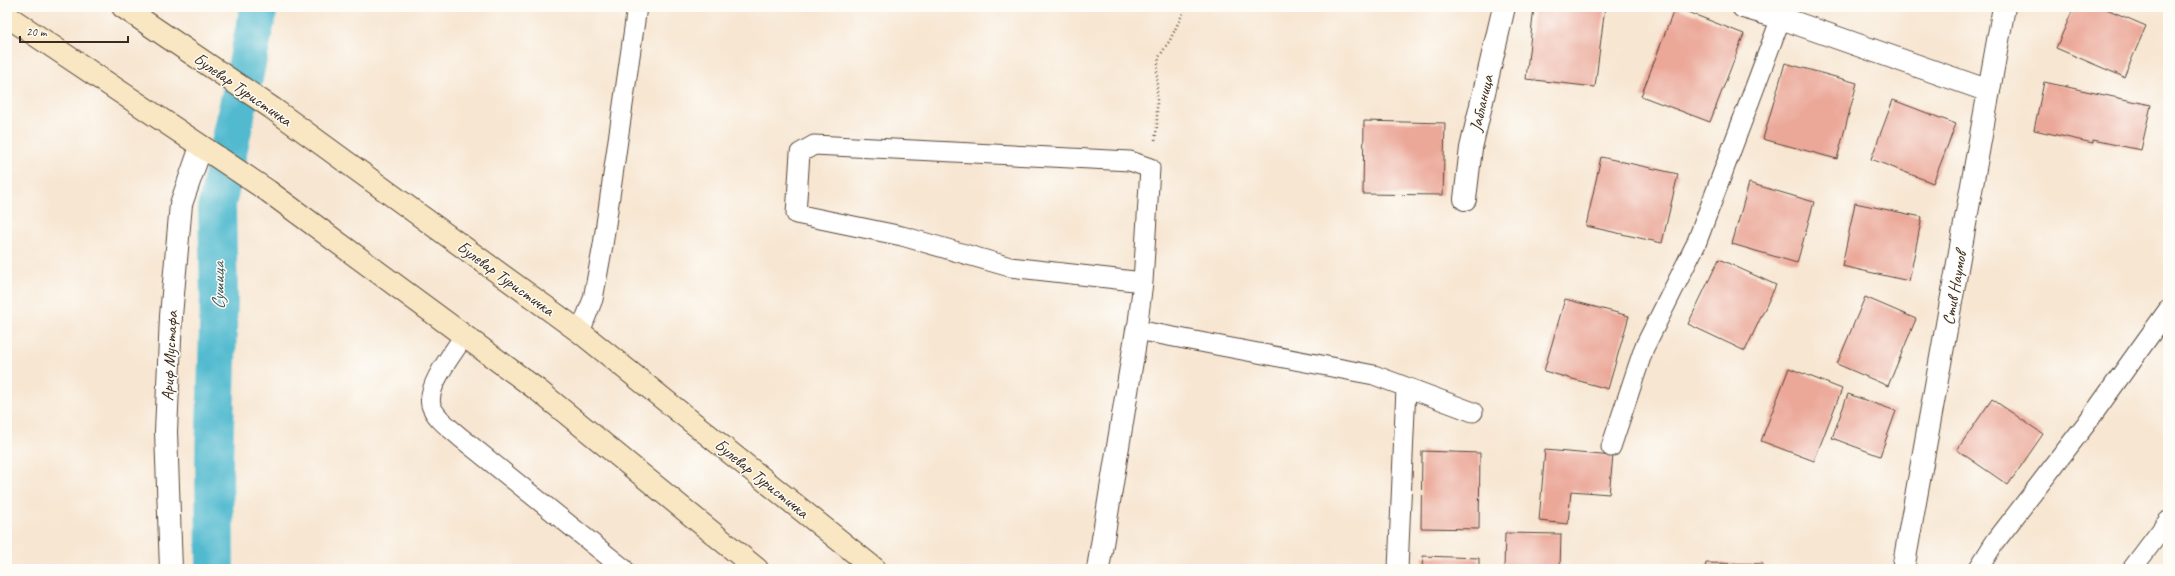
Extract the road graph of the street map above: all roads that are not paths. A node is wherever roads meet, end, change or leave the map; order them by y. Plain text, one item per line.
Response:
1 (123, 7) edge
2 (637, 7) edge
3 (1504, 7) edge
4 (1743, 7) edge
5 (2004, 7) edge
6 (1783, 12) edge
7 (7, 16) edge
8 (1989, 91) junction
9 (201, 147) junction
10 (1465, 200) dead end
11 (1143, 282) junction
12 (2168, 310) edge
13 (1137, 330) junction
14 (580, 332) junction
15 (464, 336) junction
16 (1406, 388) junction
17 (1473, 412) dead end
18 (1611, 447) dead end
19 (2168, 522) edge
20 (172, 569) edge
21 (624, 569) edge
22 (757, 569) edge
23 (875, 569) edge
24 (1098, 569) edge
25 (1398, 569) edge
26 (1903, 569) edge
27 (1978, 569) edge
28 (2132, 569) edge

1 - 14 main road, Булевар Туристичка
2 - 14 lane
3 - 10 street, Јабланица
4 - 6 street
5 - 8 street, Стив Наумов
6 - 8 street
6 - 18 lane
7 - 9 main road
8 - 26 street, Стив Наумов
9 - 15 main road
9 - 20 street, Ариф Мустафа
11 - 11 lane
11 - 13 lane
12 - 27 lane
13 - 16 lane
13 - 24 street
14 - 23 main road, Булевар Туристичка
15 - 21 lane
15 - 22 main road
16 - 17 lane
16 - 25 lane
19 - 28 lane

